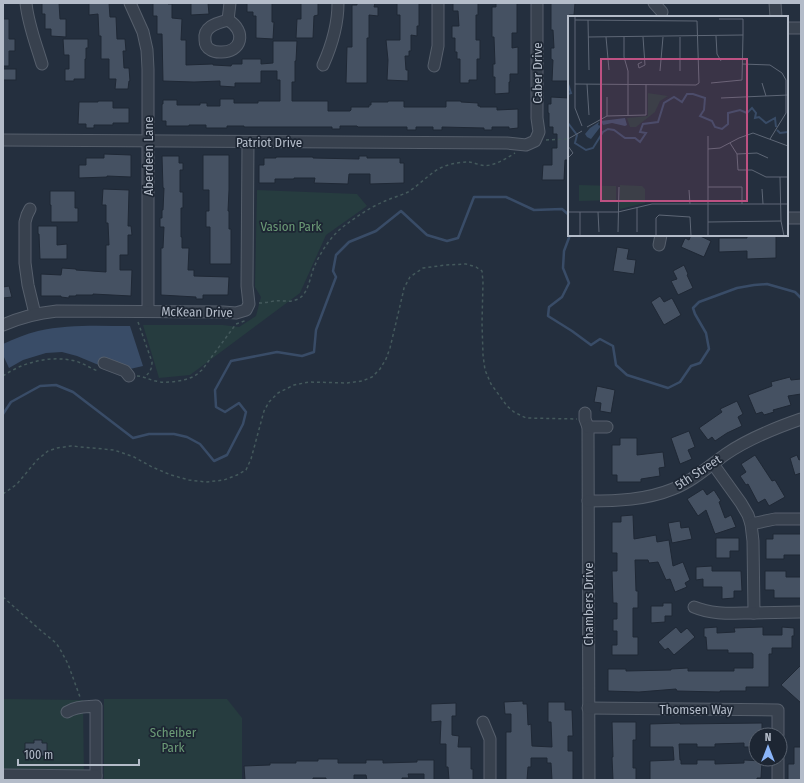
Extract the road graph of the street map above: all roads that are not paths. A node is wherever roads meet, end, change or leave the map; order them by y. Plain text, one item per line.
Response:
1 (26, 3) edge
2 (130, 3) edge
3 (230, 3) edge
4 (338, 3) edge
5 (438, 3) edge
6 (537, 3) edge
7 (654, 3) edge
8 (775, 3) edge
9 (662, 12) dead end
10 (776, 16) edge
11 (228, 20) dead end
12 (788, 28) edge
13 (801, 28) edge
14 (42, 64) dead end
15 (323, 65) dead end
16 (434, 66) dead end
17 (3, 140) edge
18 (148, 141) junction
19 (248, 142) junction
20 (530, 143) joint
21 (30, 209) dead end
22 (788, 218) edge
23 (801, 218) edge
24 (143, 311) junction
25 (35, 314) junction
26 (3, 325) edge
27 (102, 367) road end
28 (129, 376) road end
29 (801, 419) edge
30 (607, 427) dead end
31 (713, 464) junction
32 (588, 501) junction
33 (801, 519) edge
34 (751, 524) junction
35 (694, 607) dead end
36 (801, 612) edge
37 (754, 613) junction
38 (588, 708) junction
39 (67, 712) dead end
40 (483, 722) dead end
41 (778, 727) edge
42 (778, 767) edge
43 (3, 775) edge
44 (96, 778) edge
45 (490, 780) edge
46 (589, 780) edge
47 (778, 780) edge

1 - 14 street
2 - 18 street, Aberdeen Lane
3 - 11 street
4 - 15 street
5 - 16 street
6 - 20 street, Caber Drive
7 - 9 street
8 - 10 street
12 - 13 street
17 - 18 street, Patriot Drive
18 - 19 street, Patriot Drive
18 - 24 street, Aberdeen Lane
19 - 20 street, Patriot Drive
19 - 24 street, McKean Drive
21 - 25 street
22 - 23 street
24 - 25 street, McKean Drive
25 - 26 street, McKean Drive
27 - 28 street
29 - 31 street, 5th Street
30 - 32 street, Chambers Drive
31 - 32 street, 5th Street
31 - 34 street
32 - 38 street, Chambers Drive
33 - 34 street
34 - 37 street
35 - 37 street
36 - 37 street
38 - 41 street, Thomsen Way
38 - 46 street, Chambers Drive
39 - 44 street
40 - 45 street
42 - 47 street
43 - 44 street

